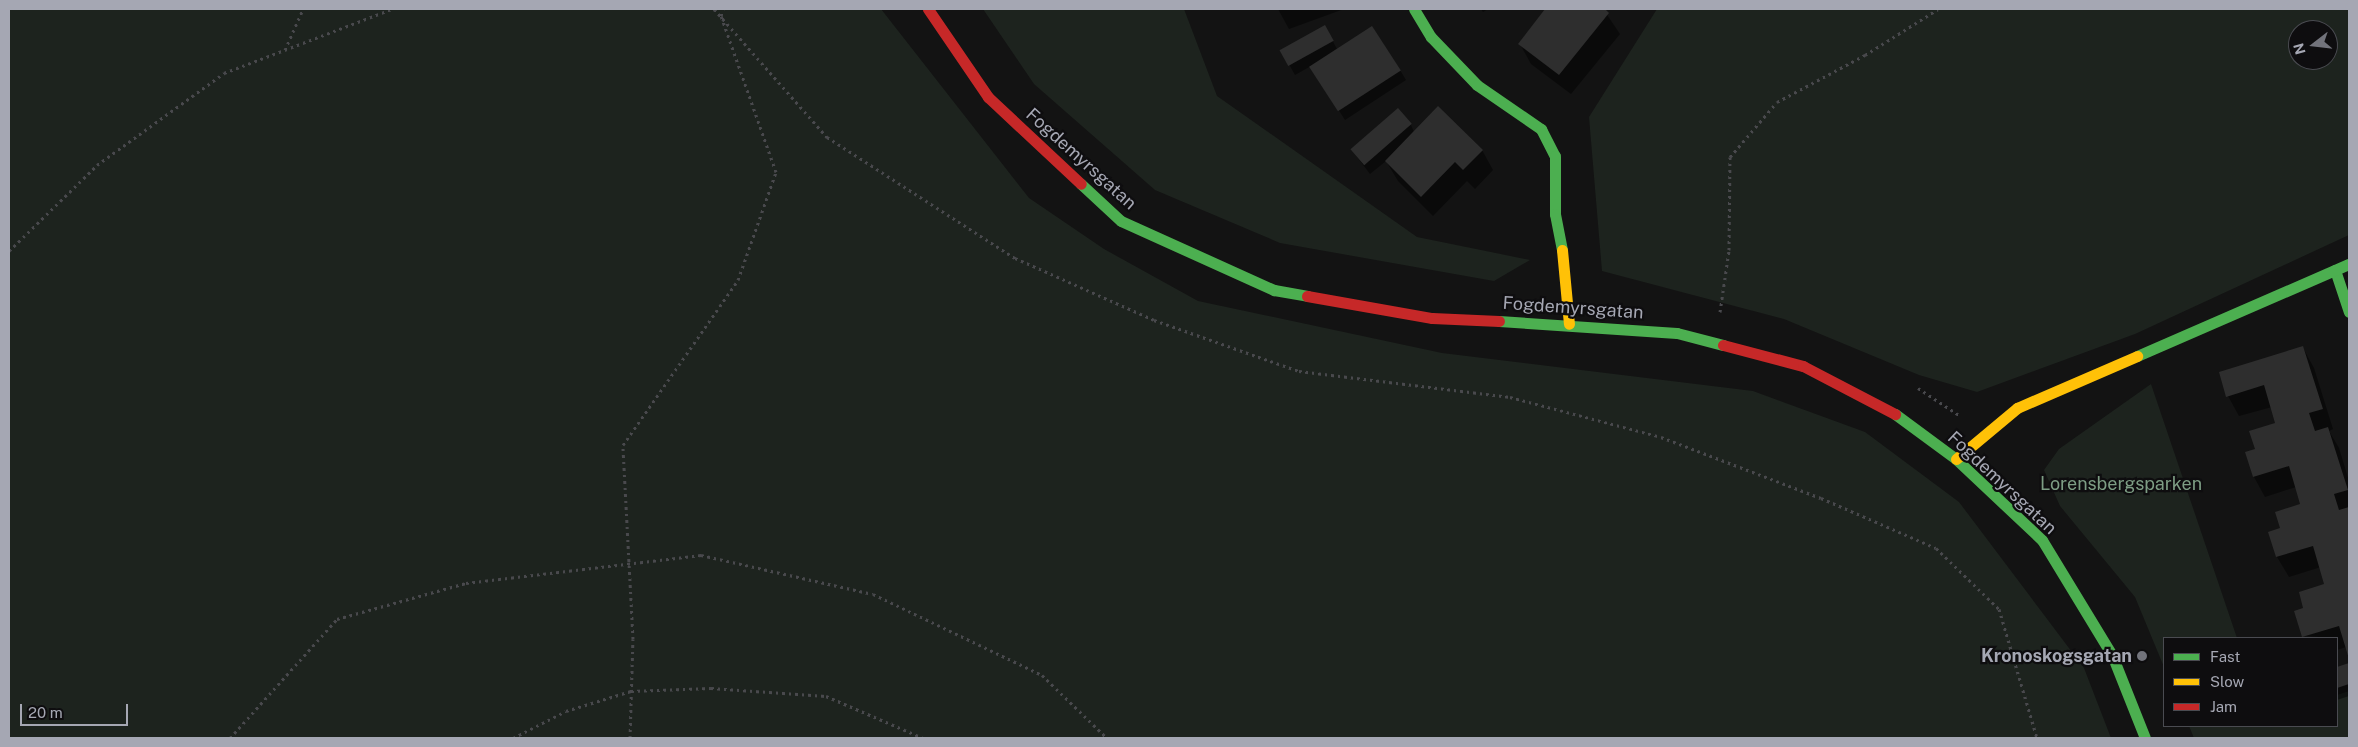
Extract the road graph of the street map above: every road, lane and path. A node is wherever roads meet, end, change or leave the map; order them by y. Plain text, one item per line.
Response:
1 (303, 9) edge
2 (392, 9) edge
3 (714, 9) edge
4 (723, 9) edge
5 (928, 9) edge
6 (1414, 9) edge
7 (1938, 9) edge
8 (721, 16) junction
9 (285, 51) junction
10 (9, 251) edge
11 (2349, 264) edge
12 (2335, 270) junction
13 (2349, 312) edge
14 (1719, 314) dead end
15 (1569, 324) junction
16 (1956, 459) junction
17 (629, 562) junction
18 (632, 691) junction
19 (230, 738) edge
20 (514, 738) edge
21 (630, 738) edge
22 (923, 738) edge
23 (1107, 738) edge
24 (2037, 738) edge
25 (2145, 738) edge

1 - 9 path
2 - 9 path
3 - 8 path
4 - 8 path
5 - 15 street, Fogdemyrsgatan
6 - 15 street
7 - 14 path
8 - 17 path
8 - 24 path
9 - 10 path
11 - 12 street
12 - 13 street
12 - 16 street
15 - 16 street, Fogdemyrsgatan
16 - 25 street, Fogdemyrsgatan
17 - 18 path
17 - 19 path
17 - 23 path
18 - 20 path
18 - 21 path
18 - 22 path

